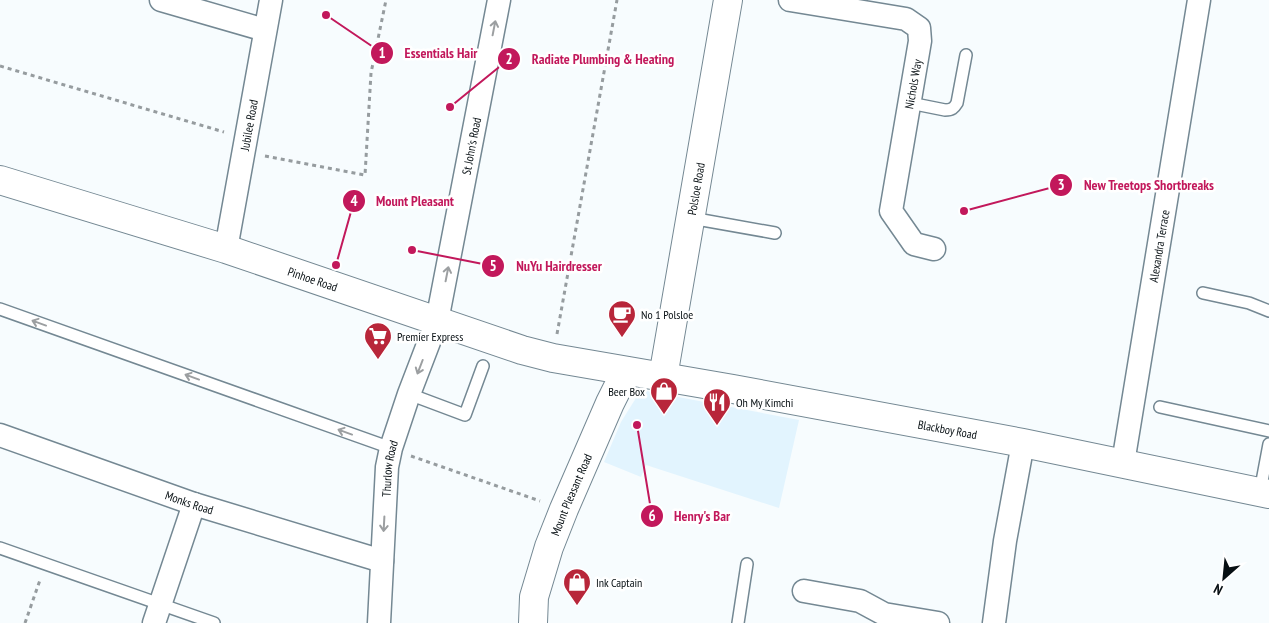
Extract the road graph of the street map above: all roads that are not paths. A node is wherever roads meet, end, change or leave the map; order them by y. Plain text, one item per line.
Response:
1 (161, 0) edge
2 (271, 0) edge
3 (499, 0) edge
4 (728, 0) edge
5 (790, 0) edge
6 (1199, 0) edge
7 (265, 30) junction
8 (966, 55) dead end
9 (910, 103) junction
10 (0, 180) edge
11 (691, 218) junction
12 (775, 233) dead end
13 (934, 248) dead end
14 (226, 249) junction
15 (1203, 293) dead end
16 (0, 309) edge
17 (1269, 311) edge
18 (437, 321) junction
19 (483, 366) dead end
20 (626, 371) junction
21 (663, 377) junction
22 (409, 394) junction
23 (1160, 407) dead end
24 (1269, 431) edge
25 (0, 435) edge
26 (1023, 443) junction
27 (1269, 444) edge
28 (391, 448) junction
29 (1122, 463) junction
30 (1264, 493) edge
31 (194, 504) junction
32 (0, 548) edge
33 (382, 561) junction
34 (747, 564) dead end
35 (804, 591) dead end
36 (157, 613) edge
37 (884, 619) edge
38 (214, 623) edge
39 (379, 623) edge
40 (533, 623) edge
41 (738, 623) edge
42 (938, 623) edge
43 (994, 623) edge

1 - 7 street
2 - 7 street, Jubilee Road
18 -> 3 street, St John's Road
4 - 11 main road, Polsloe Road
5 - 9 street, Nichols Way
6 - 29 street, Alexandra Terrace
7 - 14 street, Jubilee Road
8 - 9 lane
9 - 13 street, Nichols Way
10 - 14 main road, Pinhoe Road
11 - 12 lane
11 - 21 main road, Polsloe Road
14 - 18 main road, Pinhoe Road
15 - 17 lane
28 -> 16 lane
18 - 20 main road, Pinhoe Road
18 -> 22 street, Thurlow Road
19 - 22 lane
20 - 21 main road, Blackboy Road
20 - 40 main road, Mount Pleasant Road
21 - 26 main road, Blackboy Road
22 - 28 street, Thurlow Road
23 - 24 lane
25 - 31 street, Monks Road
26 - 29 main road, Blackboy Road
26 - 43 street
27 - 30 lane
28 -> 33 street, Thurlow Road
29 - 30 main road, Blackboy Road
31 - 33 street, Monks Road
31 - 36 street
32 - 36 lane
33 - 39 street, Thurlow Road
34 - 41 lane
35 - 37 street
36 - 38 lane
37 - 42 street

